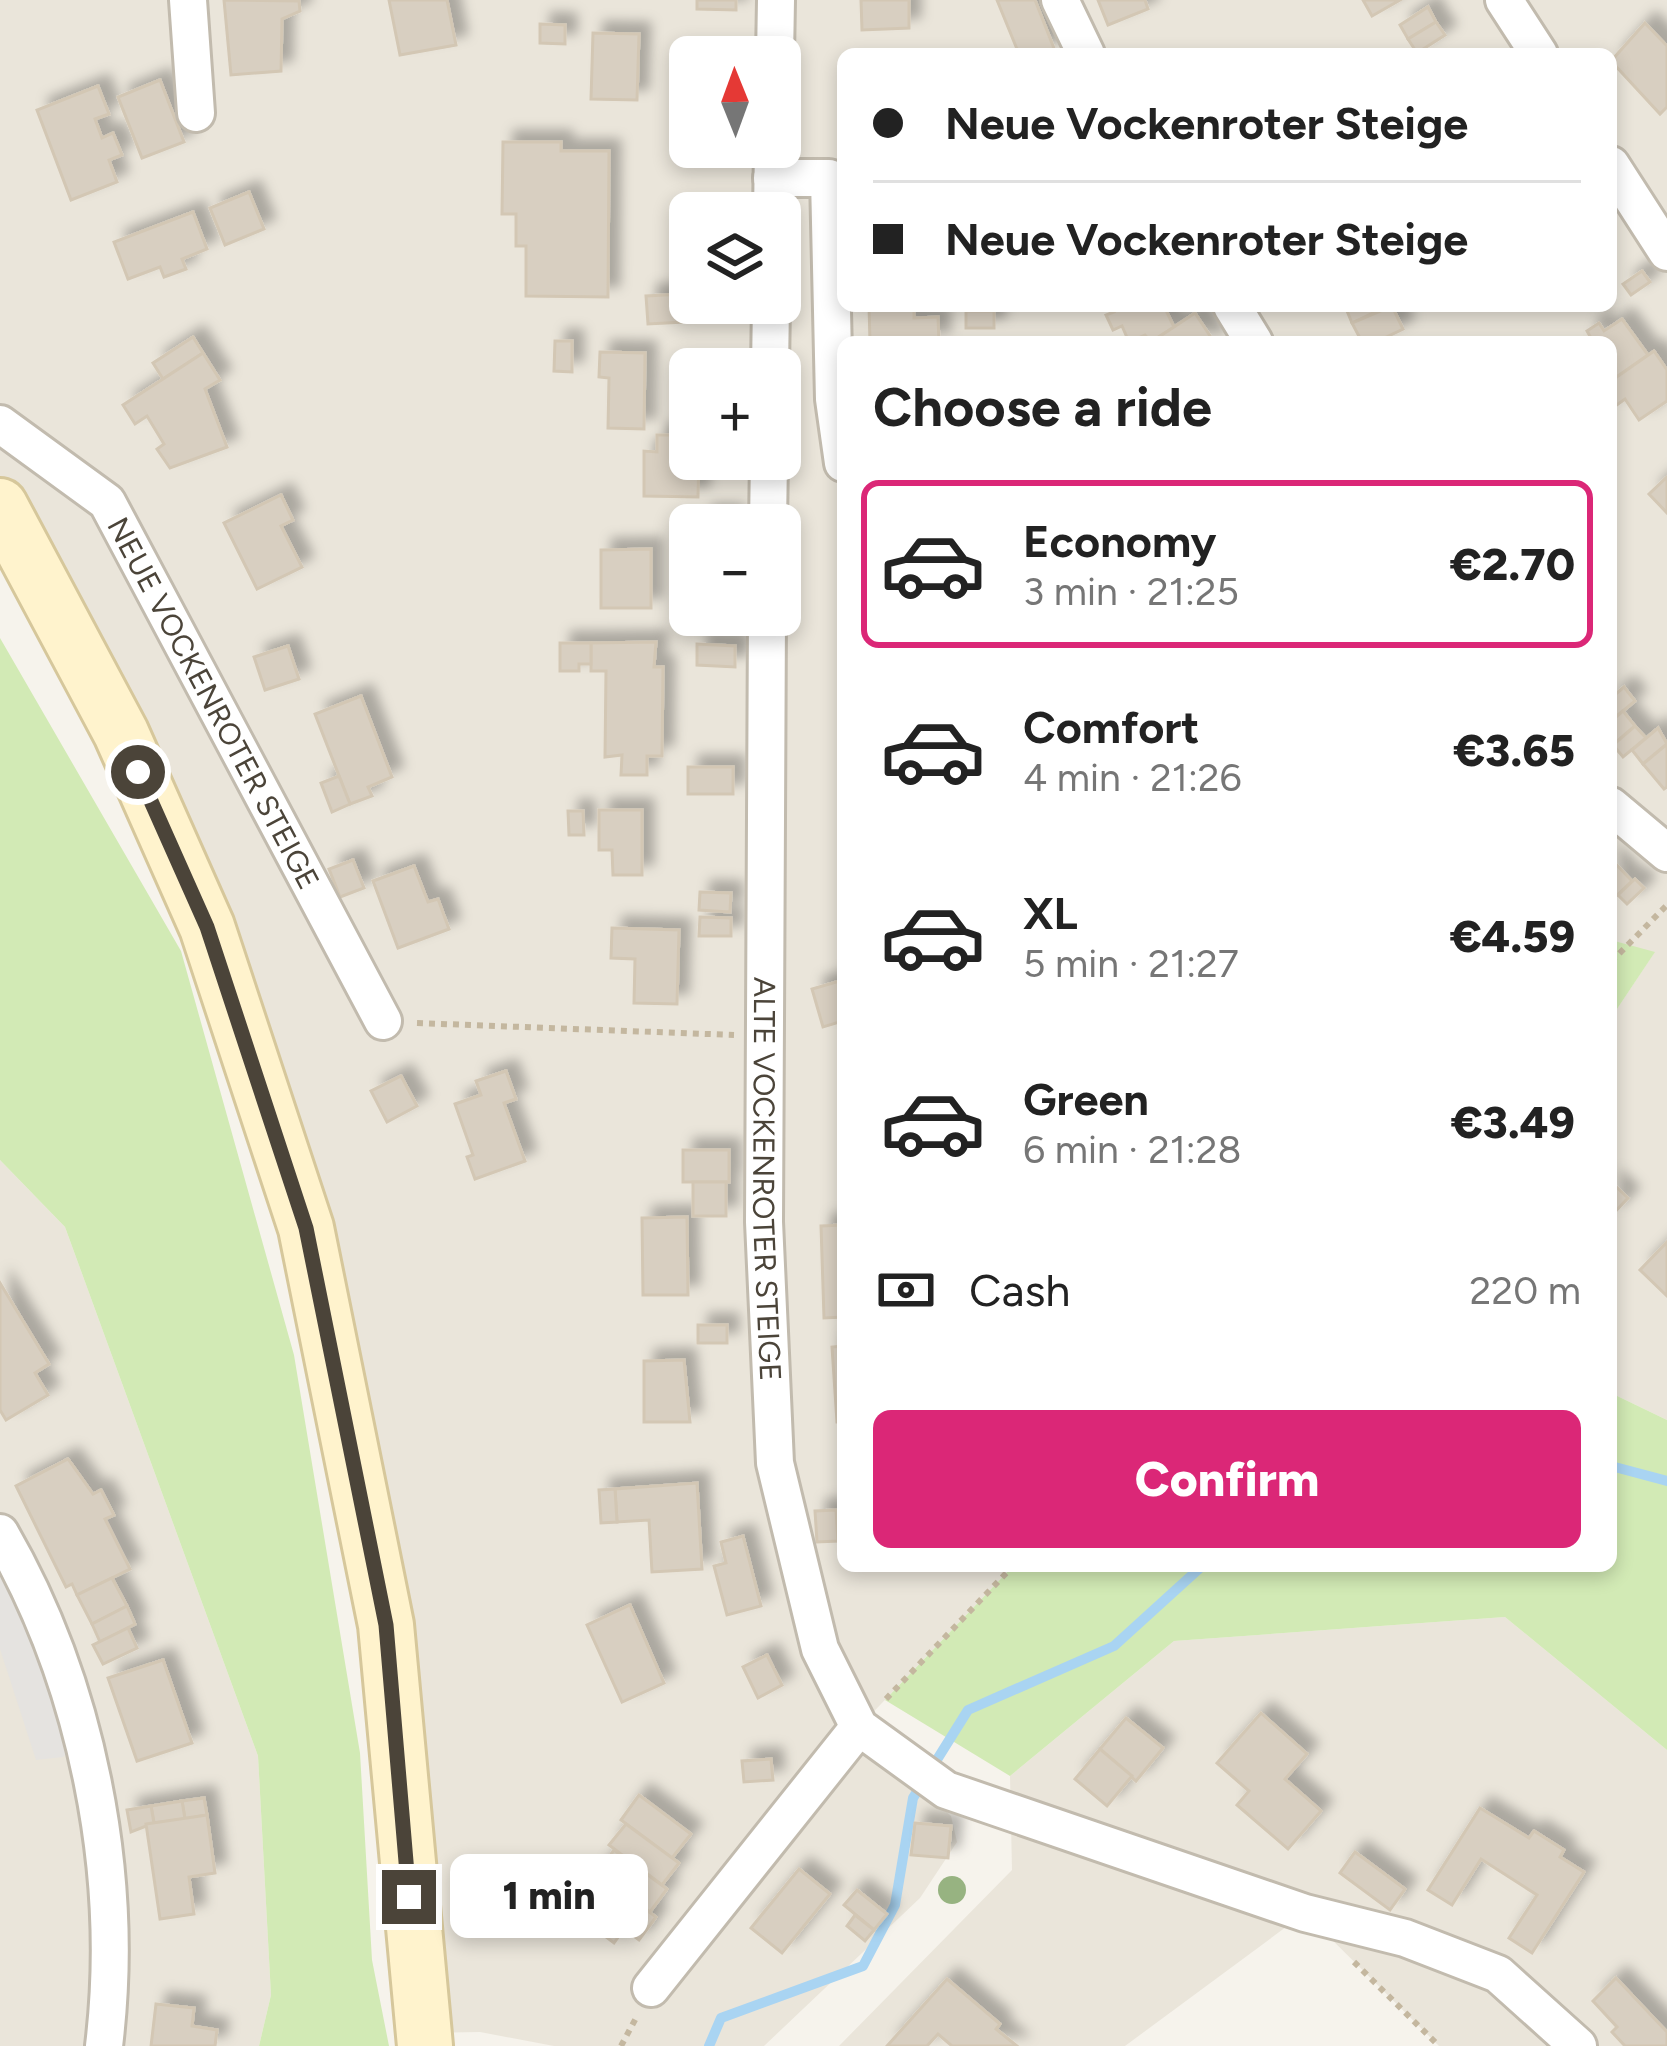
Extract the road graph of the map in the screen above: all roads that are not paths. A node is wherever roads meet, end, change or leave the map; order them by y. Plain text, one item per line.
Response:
1 (188, 0) edge
2 (776, 0) edge
3 (1060, 0) edge
4 (1504, 0) edge
5 (775, 36) edge
6 (1083, 48) edge
7 (1535, 48) edge
8 (196, 113) dead end
9 (1617, 174) edge
10 (772, 179) edge
11 (1667, 252) edge
12 (837, 420) edge
13 (0, 424) edge
14 (0, 506) edge
15 (767, 636) edge
16 (1617, 811) edge
17 (1667, 854) edge
18 (383, 1022) road end
19 (0, 1533) edge
20 (859, 1727) junction
21 (651, 1988) dead end
22 (104, 2046) edge
23 (425, 2046) edge
24 (1578, 2046) edge

1 - 8 street
2 - 5 street
3 - 6 street
4 - 7 street
9 - 11 street
10 - 12 street
13 - 18 street, NEUE VOCKENROTER STEIGE
14 - 23 main road
15 - 20 street, ALTE VOCKENROTER STEIGE
16 - 17 street
19 - 22 street
20 - 21 street
20 - 24 street, ALTE VOCKENROTER STEIGE

